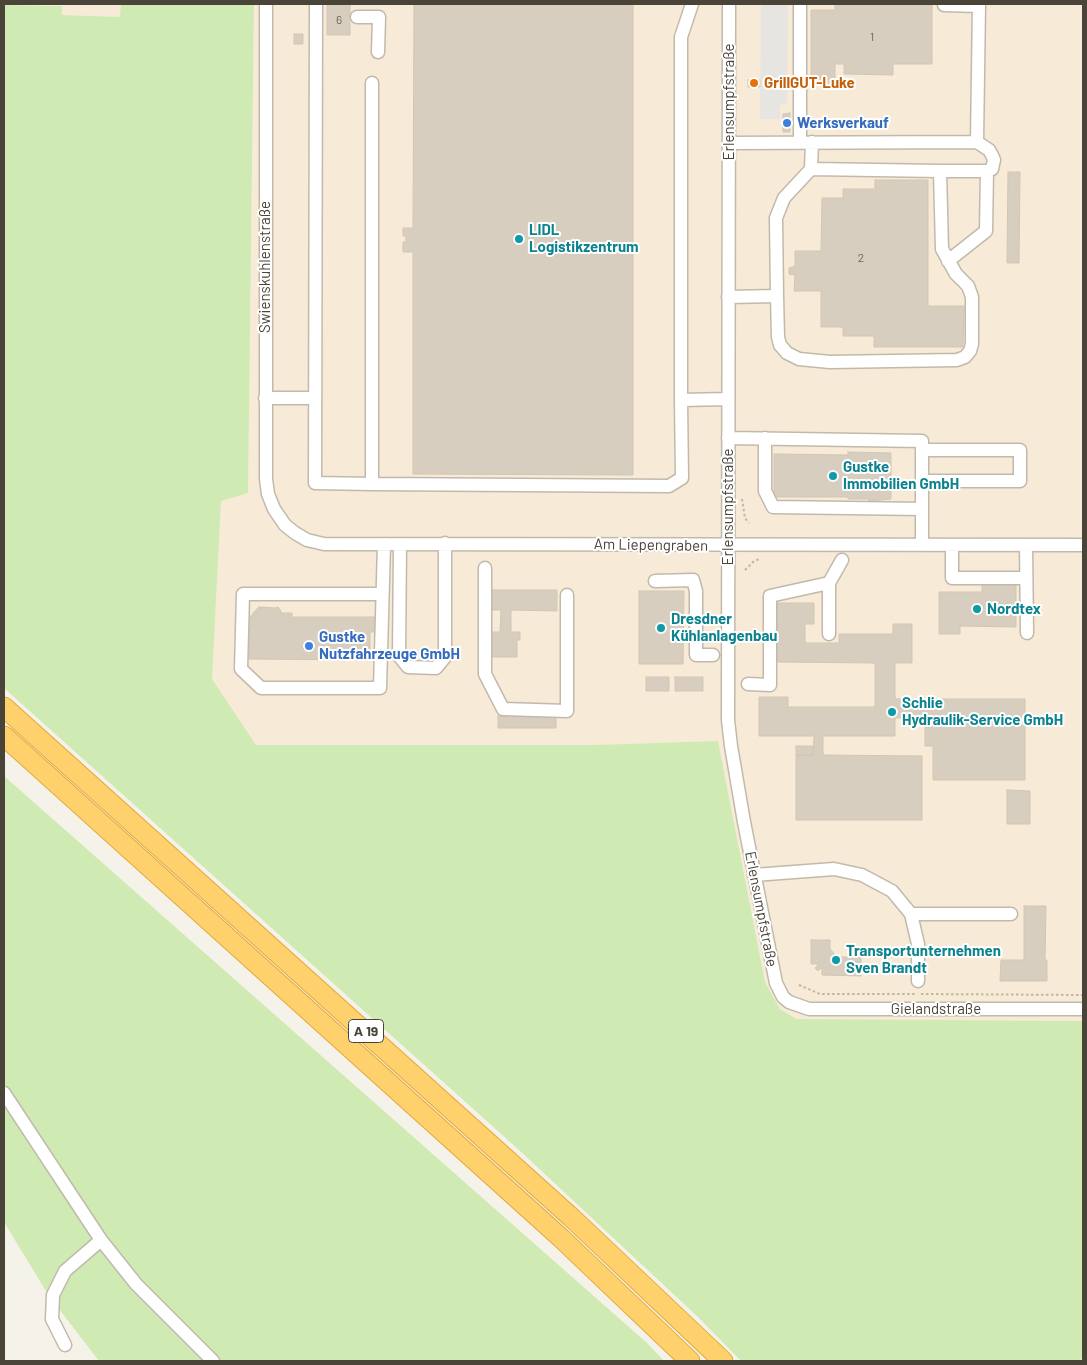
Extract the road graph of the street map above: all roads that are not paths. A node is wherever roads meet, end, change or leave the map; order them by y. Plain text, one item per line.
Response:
1 (266, 4) edge
2 (316, 4) edge
3 (692, 4) edge
4 (729, 4) edge
5 (800, 4) edge
6 (944, 5) edge
7 (979, 5) edge
8 (357, 17) dead end
9 (378, 52) dead end
10 (372, 82) dead end
11 (806, 142) junction
12 (977, 142) junction
13 (729, 143) junction
14 (811, 169) junction
15 (940, 171) junction
16 (987, 171) junction
17 (948, 260) junction
18 (777, 296) junction
19 (728, 297) junction
20 (265, 398) junction
21 (314, 398) junction
22 (728, 399) junction
23 (681, 400) junction
24 (728, 438) junction
25 (764, 438) junction
26 (922, 450) junction
27 (922, 480) junction
28 (372, 484) junction
29 (922, 509) junction
30 (285, 525) joint
31 (445, 543) junction
32 (384, 544) junction
33 (400, 544) junction
34 (728, 545) junction
35 (922, 545) junction
36 (952, 545) junction
37 (1026, 545) junction
38 (1083, 545) edge
39 (842, 560) dead end
40 (485, 568) dead end
41 (1026, 578) junction
42 (655, 581) dead end
43 (829, 583) junction
44 (382, 594) junction
45 (568, 595) dead end
46 (1027, 633) dead end
47 (829, 634) dead end
48 (713, 655) dead end
49 (748, 684) dead end
50 (4, 707) edge
51 (4, 736) edge
52 (754, 874) junction
53 (911, 914) junction
54 (1011, 914) dead end
55 (918, 981) dead end
56 (789, 1002) joint
57 (1083, 1009) edge
58 (4, 1094) edge
59 (101, 1240) junction
60 (65, 1345) dead end
61 (212, 1361) edge
62 (690, 1361) edge
63 (723, 1361) edge

1 - 20 street, Swienskuhlenstraße
2 - 21 street
3 - 23 street
4 - 13 street, Erlensumpfstraße
5 - 11 street
6 - 7 street
7 - 12 street
8 - 9 street
10 - 28 street
11 - 12 street
11 - 13 street
11 - 14 street
12 - 16 street
13 - 19 street, Erlensumpfstraße
14 - 15 street
14 - 18 street
15 - 16 street
15 - 17 street
16 - 17 street
17 - 18 street
18 - 19 street
19 - 22 street, Erlensumpfstraße
20 - 21 street
20 - 30 street, Swienskuhlenstraße
21 - 28 street
22 - 23 street
22 - 24 street, Erlensumpfstraße
23 - 28 street
24 - 25 street
24 - 34 street, Erlensumpfstraße
25 - 26 street
25 - 29 street
26 - 27 street
26 - 27 street
27 - 29 street
29 - 35 street
30 - 32 street, Am Liepengraben
31 - 33 street, Am Liepengraben
31 - 33 street
31 - 34 street, Am Liepengraben
32 - 33 street, Am Liepengraben
32 - 44 street
34 - 35 street, Am Liepengraben
34 - 52 street, Erlensumpfstraße
35 - 36 street, Am Liepengraben
36 - 37 street, Am Liepengraben
36 - 41 street
37 - 38 street, Am Liepengraben
37 - 41 street
39 - 43 street
40 - 45 street
41 - 46 street
42 - 48 street
43 - 47 street
43 - 49 street
44 - 44 street
50 - 63 highway, A 19
51 - 62 highway, A 19
52 - 53 street
52 - 56 street, Erlensumpfstraße
53 - 54 street
53 - 55 street
56 - 57 street, Gielandstraße
58 - 59 street
59 - 60 street
59 - 61 street

